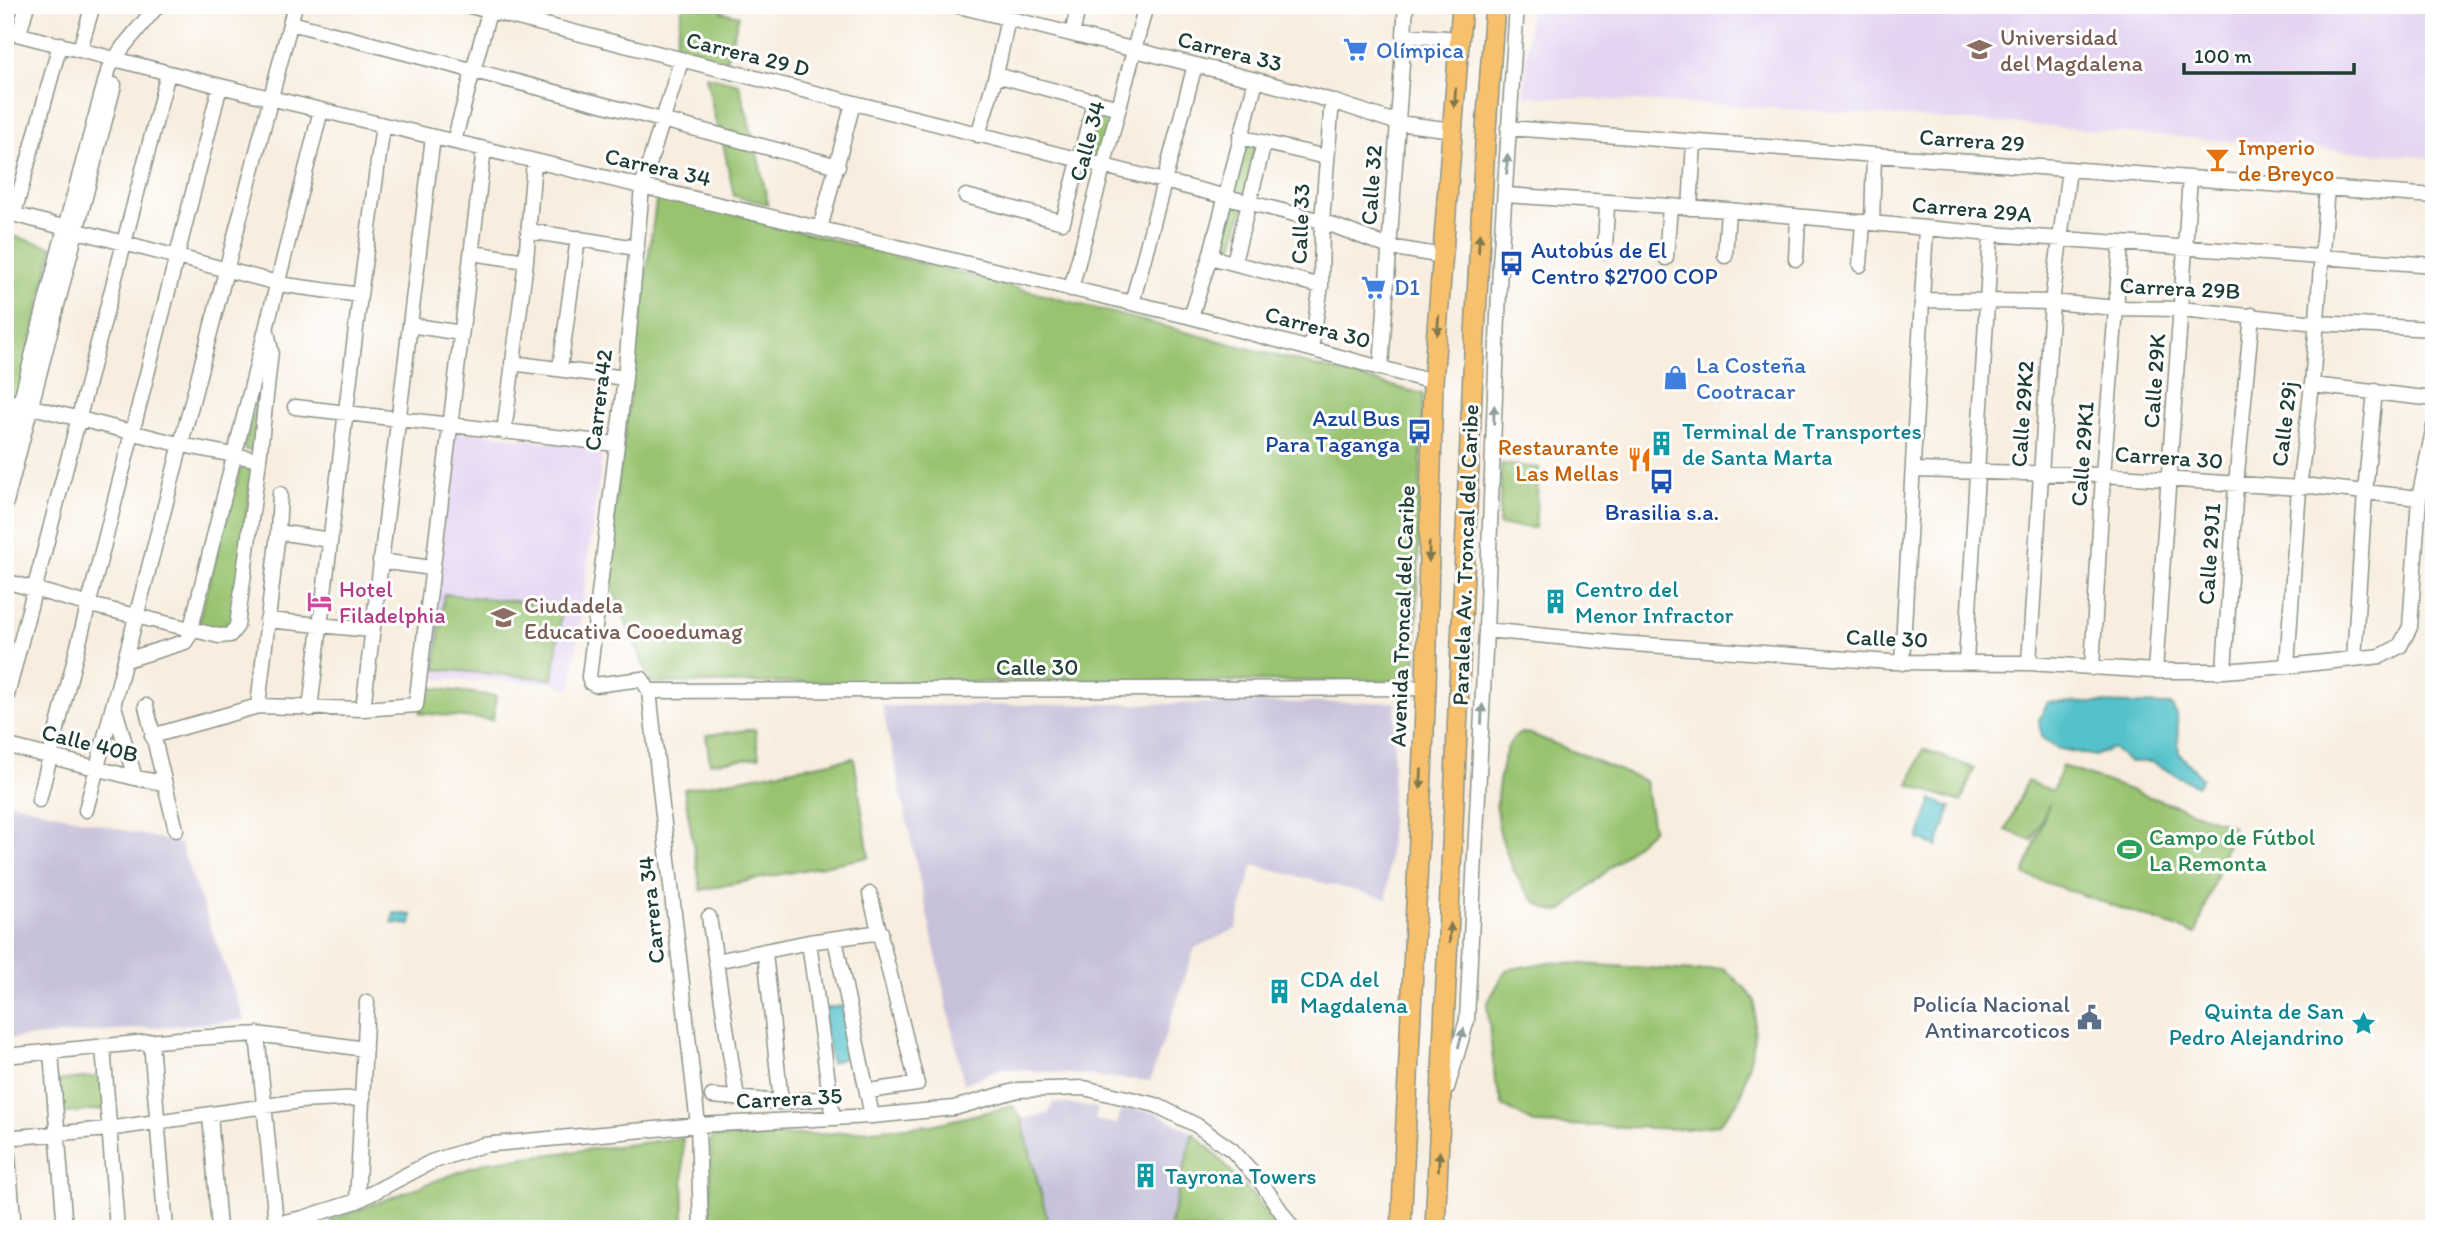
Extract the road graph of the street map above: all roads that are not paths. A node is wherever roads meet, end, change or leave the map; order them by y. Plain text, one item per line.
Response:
1 (27, 5) edge
2 (93, 5) edge
3 (158, 5) edge
4 (295, 5) edge
5 (466, 5) edge
6 (955, 5) edge
7 (1079, 5) edge
8 (1146, 5) edge
9 (1406, 5) edge
10 (1462, 5) edge
11 (1494, 5) edge
12 (1517, 5) edge
13 (489, 12) junction
14 (1008, 18) junction
15 (291, 23) junction
16 (9, 34) edge
17 (1072, 34) junction
18 (1404, 34) junction
19 (1460, 39) junction
20 (60, 44) junction
21 (80, 49) junction
22 (1135, 49) junction
23 (116, 60) junction
24 (681, 61) junction
25 (1195, 65) junction
26 (474, 69) junction
27 (169, 73) junction
28 (996, 75) junction
29 (1256, 80) junction
30 (220, 86) junction
31 (272, 98) junction
32 (1095, 100) junction
33 (1332, 101) junction
34 (853, 103) junction
35 (1119, 108) junction
36 (321, 110) junction
37 (663, 120) junction
38 (1398, 123) junction
39 (383, 125) junction
40 (1508, 128) junction
41 (1453, 130) junction
42 (978, 135) junction
43 (433, 137) junction
44 (1240, 137) junction
45 (454, 141) junction
46 (1694, 142) junction
47 (1264, 143) junction
48 (484, 149) junction
49 (1874, 156) junction
50 (1326, 157) junction
51 (534, 161) junction
52 (1080, 162) junction
53 (838, 166) junction
54 (1104, 167) junction
55 (2069, 169) junction
56 (2190, 178) junction
57 (1164, 181) junction
58 (642, 187) junction
59 (2327, 187) junction
60 (1506, 195) junction
61 (966, 196) dead end
62 (2434, 196) edge
63 (1224, 198) junction
64 (1607, 202) junction
65 (1250, 203) junction
66 (1670, 206) junction
67 (1690, 208) junction
68 (1728, 210) junction
69 (10, 213) edge
70 (1798, 217) junction
71 (1322, 221) junction
72 (1868, 222) junction
73 (1926, 228) junction
74 (820, 229) junction
75 (70, 230) junction
76 (529, 232) junction
77 (1991, 234) junction
78 (578, 237) junction
79 (2058, 239) junction
80 (124, 244) junction
81 (2121, 244) junction
82 (1389, 247) junction
83 (636, 248) junction
84 (2185, 248) junction
85 (1605, 252) dead end
86 (472, 253) junction
87 (1443, 256) junction
88 (1725, 256) dead end
89 (1210, 257) junction
90 (2321, 257) junction
91 (177, 258) junction
92 (1666, 258) dead end
93 (1796, 259) dead end
94 (526, 261) junction
95 (1234, 262) junction
96 (1860, 265) dead end
97 (2434, 265) edge
98 (227, 271) junction
99 (276, 283) junction
100 (1321, 286) junction
101 (1071, 289) junction
102 (359, 295) junction
103 (1923, 300) junction
104 (2052, 302) junction
105 (1132, 303) junction
106 (1985, 303) junction
107 (2116, 308) junction
108 (2181, 309) junction
109 (2252, 315) junction
110 (1191, 317) junction
111 (2316, 323) junction
112 (410, 325) junction
113 (266, 328) junction
114 (2434, 330) edge
115 (461, 333) junction
116 (1311, 349) junction
117 (512, 363) junction
118 (560, 368) junction
119 (1381, 368) junction
120 (625, 378) junction
121 (1433, 382) junction
122 (2312, 385) junction
123 (2375, 391) junction
124 (2434, 399) edge
125 (5, 400) edge
126 (26, 405) junction
127 (295, 407) dead end
128 (345, 412) junction
129 (80, 417) junction
130 (399, 418) junction
131 (450, 425) junction
132 (2434, 426) edge
133 (134, 432) junction
134 (504, 432) junction
135 (616, 444) junction
136 (181, 445) junction
137 (233, 455) junction
138 (259, 460) junction
139 (5, 462) edge
140 (1914, 470) junction
141 (1976, 473) junction
142 (2041, 474) junction
143 (2103, 475) junction
144 (2170, 479) junction
145 (2236, 485) junction
146 (2299, 488) junction
147 (2365, 492) junction
148 (281, 494) dead end
149 (2419, 498) junction
150 (5, 506) edge
151 (278, 532) junction
152 (330, 540) junction
153 (380, 561) junction
154 (432, 568) junction
155 (5, 581) edge
156 (35, 589) junction
157 (90, 606) junction
158 (138, 616) junction
159 (267, 620) junction
160 (320, 625) junction
161 (191, 630) junction
162 (371, 630) junction
163 (1486, 630) junction
164 (2354, 659) junction
165 (126, 660) junction
166 (1966, 662) junction
167 (1902, 663) junction
168 (2029, 663) junction
169 (2287, 666) junction
170 (2092, 668) junction
171 (2155, 671) junction
172 (2224, 671) junction
173 (1426, 688) junction
174 (649, 691) junction
175 (5, 703) edge
176 (114, 705) junction
177 (146, 706) dead end
178 (258, 706) junction
179 (310, 709) junction
180 (363, 709) junction
181 (152, 736) junction
182 (5, 745) edge
183 (51, 757) junction
184 (96, 769) junction
185 (135, 778) junction
186 (164, 783) junction
187 (39, 800) dead end
188 (86, 810) dead end
189 (176, 830) dead end
190 (870, 894) dead end
191 (709, 917) dead end
192 (881, 932) junction
193 (835, 939) junction
194 (809, 942) junction
195 (765, 953) junction
196 (716, 961) junction
197 (367, 1002) dead end
198 (257, 1034) junction
199 (151, 1042) junction
200 (103, 1046) junction
201 (365, 1049) junction
202 (51, 1052) junction
203 (5, 1056) edge
204 (869, 1091) junction
205 (712, 1096) dead end
206 (363, 1098) junction
207 (737, 1098) junction
208 (829, 1098) junction
209 (781, 1102) junction
210 (1442, 1104) junction
211 (264, 1108) junction
212 (210, 1115) junction
213 (872, 1116) junction
214 (833, 1118) junction
215 (5, 1119) edge
216 (158, 1122) junction
217 (698, 1125) junction
218 (108, 1129) junction
219 (57, 1134) junction
220 (6, 1138) edge
221 (357, 1200) junction
222 (276, 1223) junction
223 (14, 1229) edge
224 (65, 1229) edge
225 (117, 1229) edge
226 (166, 1229) edge
227 (219, 1229) edge
228 (248, 1229) edge
229 (701, 1229) edge
230 (1293, 1229) edge
231 (1401, 1229) edge
232 (1435, 1229) edge

1 - 16 street
2 - 21 street
3 - 23 street
4 - 15 street
5 - 13 street, Carrera 29 D
6 - 14 street, Carrera 33
7 - 17 street
8 - 22 street, Calle 34
9 - 18 street, Calle 32
10 - 19 highway, Avenida Troncal del Caribe
210 -> 11 highway
12 - 40 street, Paralela Av. Troncal del Caribe
13 - 24 street, Carrera 29 D
13 - 26 street
14 - 17 street, Carrera 33
14 - 28 street
15 - 26 street
15 - 31 street
16 - 20 street
17 - 22 street, Carrera 33
18 - 19 street
18 - 38 street, Calle 32
19 -> 41 highway, Avenida Troncal del Caribe
20 - 21 street
20 - 69 street
21 - 23 street
22 - 25 street, Carrera 33
22 - 35 street, Calle 34
23 - 27 street, Carrera 34
23 - 75 street
24 - 34 street, Carrera 29 D
24 - 37 street, Carrera42
25 - 29 street, Carrera 33
25 - 57 street
26 - 37 street
26 - 45 street
27 - 30 street, Carrera 34
27 - 80 street
28 - 32 street
28 - 42 street
29 - 33 street, Carrera 33
29 - 44 street
30 - 31 street, Carrera 34
30 - 91 street
31 - 36 street, Carrera 34
31 - 98 street
32 - 35 street
32 - 52 street
33 - 38 street, Carrera 33
33 - 50 street, Calle 33
34 - 42 street, Carrera 29 D
34 - 53 street
35 - 54 street, Calle 34
36 - 39 street, Carrera 34
36 - 99 street
37 - 53 street
37 - 58 street, Carrera42
38 - 41 street, Carrera 33
38 - 82 street, Calle 32
39 - 43 street, Carrera 34
39 - 102 street
40 - 46 street, Carrera 29
60 -> 40 street, Paralela Av. Troncal del Caribe
41 - 87 highway, Avenida Troncal del Caribe
42 - 52 street, Carrera 29 D
43 - 45 street, Carrera 34
43 - 112 street
44 - 47 street
44 - 63 street
45 - 48 street, Carrera 34
46 - 49 street, Carrera 29
46 - 67 street
47 - 50 street
47 - 65 street
48 - 51 street, Carrera 34
48 - 86 street
49 - 55 street, Carrera 29
49 - 72 street
50 - 71 street, Calle 33
51 - 58 street, Carrera 34
51 - 76 street
52 - 54 street, Carrera 29 D
52 - 61 street
53 - 74 street
54 - 57 street, Carrera 29 D
54 - 101 street, Calle 34
55 - 56 street, Carrera 29
55 - 79 street, Calle 29K2
56 - 59 street, Carrera 29
56 - 84 street, Calle 29K
57 - 63 street, Carrera 29 D
57 - 105 street
58 - 74 street, Carrera 34
58 - 83 street, Carrera42
59 - 62 street, Carrera 29
59 - 90 street, Calle 29j
60 - 64 street, Carrera 29A
163 -> 60 street, Paralela Av. Troncal del Caribe
63 - 65 street, Carrera 29 D
63 - 89 street
64 - 66 street, Carrera 29A
64 - 85 street
65 - 71 street, Carrera 29 D
65 - 95 street
66 - 67 street, Carrera 29A
66 - 92 street
67 - 68 street, Carrera 29A
68 - 70 street, Carrera 29A
68 - 88 street
69 - 75 street
70 - 72 street, Carrera 29A
70 - 93 street
71 - 82 street, Carrera 29 D
71 - 100 street, Calle 33
72 - 73 street, Carrera 29A
72 - 96 street
73 - 77 street, Carrera 29A
73 - 103 street
74 - 101 street, Carrera 34
75 - 80 street
75 - 126 street
76 - 78 street
76 - 94 street
77 - 79 street, Carrera 29A
77 - 106 street
78 - 83 street
78 - 118 street
79 - 81 street, Carrera 29A
79 - 104 street, Calle 29K2
80 - 91 street
80 - 129 street
81 - 84 street, Carrera 29A
81 - 107 street, Calle 29K1
82 - 87 street, Carrera 29 D
82 - 119 street, Calle 32
83 - 120 street, Carrera42
84 - 90 street, Carrera 29A
84 - 108 street, Calle 29K
86 - 94 street
86 - 115 street
87 -> 121 highway, Avenida Troncal del Caribe
89 - 95 street
89 - 110 street
90 - 97 street, Carrera 29A
90 - 111 street, Calle 29j
91 - 98 street
91 - 133 street
94 - 117 street
95 - 100 street
98 - 99 street
98 - 136 street
99 - 102 street
99 - 113 street
100 - 116 street, Calle 33
101 - 105 street, Carrera 34
102 - 128 street
103 - 106 street, Carrera 29B
103 - 140 street
104 - 106 street, Carrera 29B
104 - 107 street, Carrera 29B
104 - 142 street, Calle 29K2
105 - 110 street, Carrera 34
106 - 141 street
107 - 108 street, Carrera 29B
107 - 143 street, Calle 29K1
108 - 109 street, Carrera 29B
108 - 144 street, Calle 29K
109 - 111 street, Carrera 29B
109 - 145 street, Calle 29J1
110 - 116 street, Carrera 30
111 - 114 street, Carrera 29B
111 - 122 street, Calle 29j
112 - 115 street
112 - 130 street
113 - 137 street
113 - 138 street
115 - 131 street
116 - 119 street, Carrera 30
117 - 118 street
117 - 134 street
118 - 120 street
119 - 121 street, Carrera 30
120 - 135 street, Carrera42
121 -> 173 highway, Avenida Troncal del Caribe
122 - 123 street
122 - 146 street, Calle 29j
123 - 124 street
123 - 147 street
125 - 126 street
126 - 129 street
126 - 139 street
126 - 150 street
127 - 128 street
128 - 130 street
128 - 152 street
129 - 133 street
129 - 156 street
130 - 131 street
130 - 153 street
131 - 134 street
131 - 154 street
132 - 149 street, Calle 30
133 - 136 street
133 - 157 street
134 - 135 street
135 - 174 street, Carrera42
136 - 137 street
136 - 158 street
137 - 138 street
137 - 161 street
138 - 161 street
140 - 141 street, Carrera 30
140 - 167 street
141 - 142 street, Carrera 30
141 - 166 street
142 - 143 street, Carrera 30
142 - 168 street, Calle 29K2
143 - 144 street, Carrera 30
143 - 170 street, Calle 29K1
144 - 145 street, Carrera 30
144 - 171 street, Calle 29K
145 - 146 street, Carrera 30
145 - 172 street, Calle 29J1
146 - 147 street, Carrera 30
146 - 169 street, Calle 29j
147 - 149 street, Carrera 30
147 - 164 street
148 - 151 street
149 - 164 street, Calle 30
151 - 152 street
151 - 159 street
152 - 160 street
153 - 154 street
153 - 162 street
154 - 180 street
155 - 156 street
156 - 157 street
156 - 175 street
157 - 158 street
157 - 183 street
158 - 161 street
158 - 165 street
159 - 160 street
159 - 178 street
160 - 162 street
160 - 179 street
161 - 165 street
162 - 180 street
163 - 167 street, Calle 30
210 -> 163 street, Paralela Av. Troncal del Caribe
164 - 169 street, Calle 30
165 - 176 street
166 - 167 street, Calle 30
166 - 168 street, Calle 30
168 - 170 street, Calle 30
169 - 172 street, Calle 30
170 - 171 street, Calle 30
171 - 172 street, Calle 30
173 - 174 street, Calle 30
173 -> 231 highway, Avenida Troncal del Caribe
174 - 217 street, Carrera 34
176 - 184 street
176 - 185 street
177 - 181 street
178 - 179 street
178 - 181 street
179 - 180 street
181 - 186 street
182 - 183 street, Calle 40B
183 - 184 street, Calle 40B
183 - 187 street
184 - 185 street, Calle 40B
184 - 188 street
185 - 186 street, Calle 40B
186 - 189 street
190 - 192 street
191 - 196 street
192 - 193 street
192 - 204 street
193 - 194 street
193 - 204 street
194 - 195 street
194 - 208 street
195 - 196 street
195 - 209 street
196 - 207 street
197 - 201 street
198 - 199 street
198 - 201 street
198 - 211 street
199 - 200 street
199 - 216 street
200 - 202 street
200 - 218 street
201 - 206 street
202 - 203 street
202 - 219 street
204 - 213 street
205 - 207 street
206 - 211 street
206 - 221 street
207 - 209 street
208 - 209 street
208 - 214 street
232 -> 210 highway
211 - 212 street
211 - 222 street
212 - 216 street
212 - 227 street
213 - 214 street, Carrera 35
213 - 230 street, Carrera 35
214 - 217 street, Carrera 35
215 - 220 street
216 - 218 street
216 - 226 street
217 - 221 street, Carrera 35
217 - 229 street, Carrera 34
218 - 219 street
218 - 225 street
219 - 220 street
219 - 224 street
220 - 223 street
221 - 222 street, Carrera 35
222 - 228 street, Carrera 35

